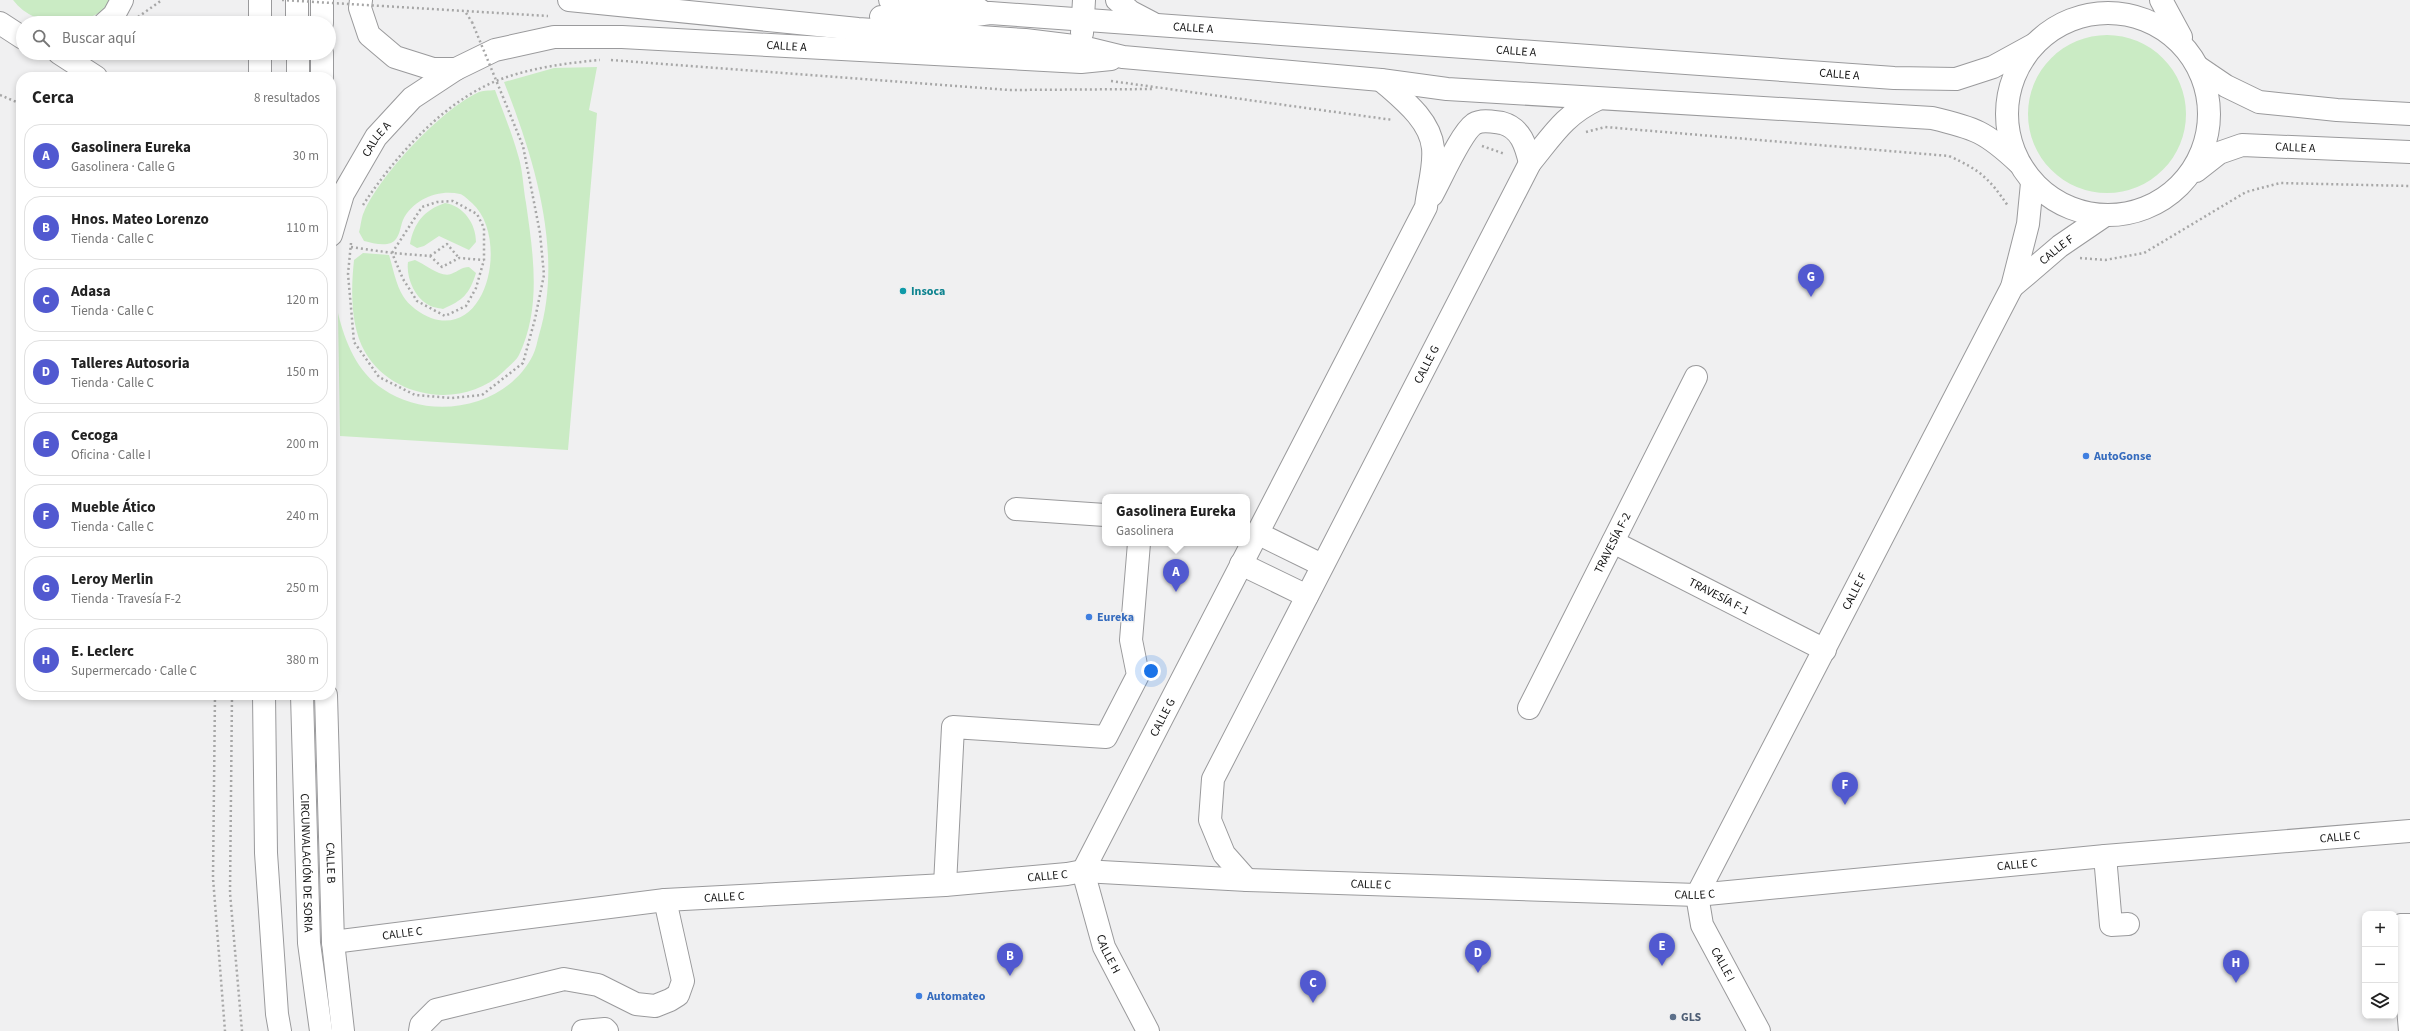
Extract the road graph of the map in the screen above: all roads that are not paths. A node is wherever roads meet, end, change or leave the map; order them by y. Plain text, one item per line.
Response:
1 (122, 0) edge
2 (260, 0) edge
3 (297, 0) edge
4 (322, 0) edge
5 (361, 0) edge
6 (569, 0) edge
7 (890, 0) edge
8 (1045, 0) edge
9 (1117, 0) edge
10 (2076, 0) edge
11 (2162, 0) edge
12 (1084, 10) edge
13 (990, 13) junction
14 (722, 14) junction
15 (113, 16) edge
16 (260, 16) edge
17 (297, 16) edge
18 (322, 16) edge
19 (2063, 22) junction
20 (0, 23) edge
21 (1160, 27) junction
22 (16, 33) edge
23 (2035, 44) junction
24 (1082, 46) junction
25 (1123, 57) junction
26 (2192, 58) junction
27 (70, 60) edge
28 (260, 60) edge
29 (298, 60) edge
30 (322, 60) edge
31 (456, 68) junction
32 (88, 72) edge
33 (260, 72) edge
34 (298, 72) edge
35 (322, 72) edge
36 (1381, 80) junction
37 (1598, 99) junction
38 (2410, 114) edge
39 (2410, 152) edge
40 (1530, 163) junction
41 (2019, 163) junction
42 (2190, 175) junction
43 (2032, 183) junction
44 (1426, 207) junction
45 (2104, 216) junction
46 (341, 237) edge
47 (2012, 287) junction
48 (1696, 378) dead end
49 (1016, 509) dead end
50 (1102, 515) edge
51 (1252, 540) edge
52 (1613, 542) junction
53 (1139, 546) edge
54 (1249, 546) edge
55 (1241, 564) junction
56 (1322, 565) junction
57 (1307, 596) junction
58 (1825, 650) junction
59 (258, 700) edge
60 (264, 700) edge
61 (302, 700) edge
62 (326, 700) edge
63 (1529, 708) dead end
64 (264, 756) junction
65 (2410, 831) edge
66 (2105, 856) junction
67 (1083, 871) junction
68 (1247, 880) junction
69 (945, 885) junction
70 (1697, 895) junction
71 (665, 900) junction
72 (2128, 924) dead end
73 (2410, 924) edge
74 (333, 942) junction
75 (280, 1031) edge
76 (321, 1031) edge
77 (343, 1031) edge
78 (420, 1031) edge
79 (583, 1031) edge
80 (608, 1031) edge
81 (1148, 1031) edge
82 (1758, 1031) edge
83 (2410, 1031) edge

1 - 15 main road
2 - 16 main road
3 - 17 main road
4 - 18 main road
5 - 31 main road, CALLE A
6 - 14 main road, CALLE A
7 - 13 main road, CALLE A
8 - 13 main road
9 - 21 main road
10 - 19 main road
11 - 26 main road
12 - 13 main road, CALLE A
12 - 21 main road, CALLE A
12 - 24 main road
13 - 14 main road, CALLE A
14 - 24 main road, CALLE A
19 - 23 main road
19 - 26 main road
20 - 22 main road
21 - 23 main road, CALLE A
23 - 41 main road
24 - 25 main road, CALLE A
25 - 31 main road, CALLE A
25 - 36 main road, CALLE A
26 - 38 main road
26 - 42 main road
27 - 32 main road
28 - 33 main road
29 - 34 main road
30 - 35 main road
31 - 46 main road, CALLE A
36 - 37 main road, CALLE A
36 - 44 main road, CALLE G
37 - 40 main road, CALLE G
37 - 41 main road, CALLE A
39 - 42 main road, CALLE A
40 - 44 main road, CALLE G
40 - 56 main road, CALLE G
41 - 43 main road
42 - 45 main road
43 - 45 main road
43 - 47 main road, CALLE F
44 - 51 main road, CALLE G
45 - 47 main road, CALLE F
47 - 58 main road, CALLE F
48 - 52 main road, TRAVESÍA F-2
49 - 50 main road
51 - 56 main road
52 - 58 main road, TRAVESÍA F-1
52 - 63 main road, TRAVESÍA F-2
53 - 69 main road
54 - 55 main road, CALLE G
55 - 57 main road
55 - 67 main road, CALLE G
56 - 57 main road, CALLE G
57 - 68 main road, CALLE G
58 - 70 main road, CALLE F
59 - 64 main road
60 - 64 main road
61 - 76 main road, CIRCUNVALACIÓN DE SORIA
62 - 74 main road, CALLE B
64 - 75 main road
65 - 66 main road, CALLE C
66 - 70 main road, CALLE C
66 - 72 main road
67 - 68 main road, CALLE C
67 - 69 main road, CALLE C
67 - 81 main road, CALLE H
68 - 70 main road, CALLE C
69 - 71 main road, CALLE C
70 - 82 main road, CALLE I
71 - 74 main road, CALLE C
71 - 78 main road
73 - 83 main road
74 - 77 main road, CALLE B
79 - 80 main road

